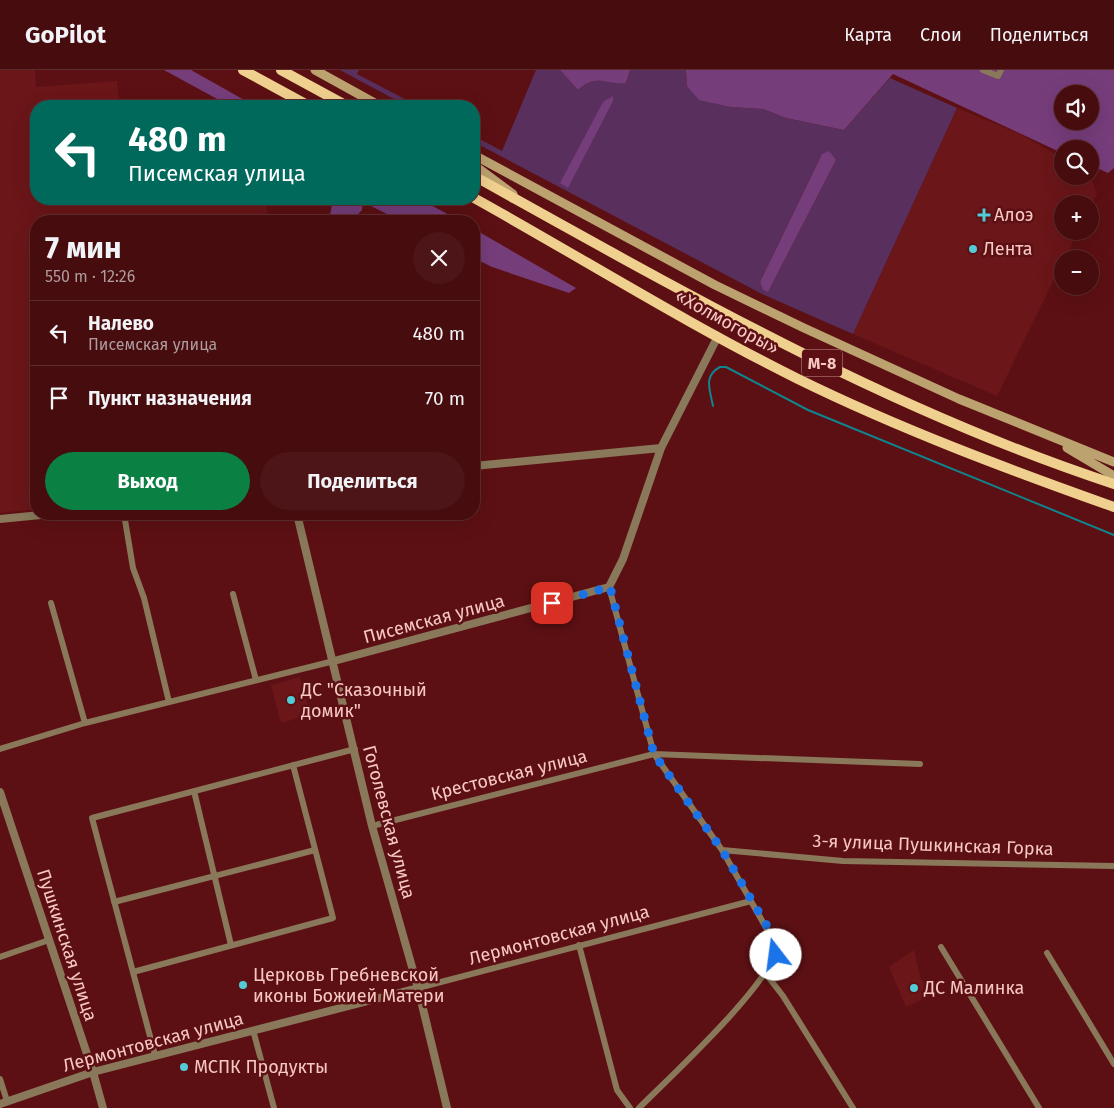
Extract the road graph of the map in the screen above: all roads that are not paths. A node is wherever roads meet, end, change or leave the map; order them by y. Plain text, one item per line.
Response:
1 (243, 70) edge
2 (281, 70) edge
3 (315, 70) edge
4 (983, 70) edge
5 (1001, 70) edge
6 (298, 100) edge
7 (336, 100) edge
8 (369, 100) edge
9 (480, 159) edge
10 (480, 169) edge
11 (480, 179) edge
12 (480, 202) edge
13 (542, 214) junction
14 (718, 336) junction
15 (1046, 435) junction
16 (661, 448) junction
17 (1114, 462) edge
18 (480, 465) edge
19 (1114, 476) edge
20 (1114, 484) edge
21 (1086, 497) junction
22 (1114, 506) edge
23 (1114, 512) edge
24 (30, 516) edge
25 (0, 519) edge
26 (125, 520) edge
27 (298, 520) edge
28 (610, 587) junction
29 (233, 594) dead end
30 (50, 603) dead end
31 (334, 662) junction
32 (256, 680) junction
33 (170, 702) junction
34 (85, 723) junction
35 (0, 749) edge
36 (355, 749) junction
37 (654, 754) junction
38 (920, 764) dead end
39 (293, 765) junction
40 (194, 791) junction
41 (1, 795) edge
42 (372, 826) junction
43 (315, 850) junction
44 (722, 850) junction
45 (1114, 866) edge
46 (215, 876) junction
47 (751, 901) junction
48 (114, 902) junction
49 (49, 940) junction
50 (231, 945) junction
51 (579, 945) junction
52 (941, 947) dead end
53 (1047, 953) dead end
54 (0, 957) edge
55 (133, 972) junction
56 (766, 974) junction
57 (418, 988) junction
58 (253, 1030) junction
59 (156, 1056) junction
60 (1114, 1064) edge
61 (93, 1072) junction
62 (0, 1079) edge
63 (4, 1103) edge
64 (103, 1108) edge
65 (274, 1108) edge
66 (447, 1108) edge
67 (630, 1108) edge
68 (639, 1108) edge
69 (853, 1108) edge
70 (1039, 1108) edge

1 - 6 highway
2 - 7 highway
3 - 8 main road
4 - 5 street
9 - 15 main road
10 - 13 main road
11 - 13 highway, «Холмогоры» / М-8
12 - 14 highway, «Холмогоры» / М-8
13 - 20 highway, «Холмогоры» / М-8
14 - 16 street
14 - 21 highway, «Холмогоры» / М-8
15 - 17 main road
15 - 19 main road
16 - 18 street
16 - 28 street
21 - 22 highway, «Холмогоры» / М-8
21 - 23 main road
24 - 25 street
26 - 33 street
27 - 31 street, Гоголевская улица
28 - 31 street, Писемская улица
28 - 37 street
29 - 32 street
30 - 34 street
31 - 32 street, Писемская улица
31 - 36 street, Гоголевская улица
32 - 33 street, Писемская улица
33 - 34 street, Писемская улица
34 - 35 street, Писемская улица
36 - 39 street
36 - 42 street, Гоголевская улица
37 - 38 street, Крестовская улица
37 - 42 street, Крестовская улица
37 - 44 street
39 - 40 street
39 - 43 street
40 - 46 street
40 - 48 street
41 - 49 street, Пушкинская улица
42 - 57 street, Гоголевская улица
43 - 46 street
43 - 50 street
44 - 45 street, 3-я улица Пушкинская Горка
44 - 47 street
46 - 48 street
46 - 50 street
47 - 51 street, Лермонтовская улица
47 - 56 street
48 - 55 street
49 - 54 street
49 - 61 street, Пушкинская улица
50 - 55 street
51 - 57 street, Лермонтовская улица
51 - 67 street
52 - 70 street
53 - 60 street
55 - 59 street
56 - 68 street
56 - 69 street
57 - 58 street, Лермонтовская улица
57 - 66 street, Гоголевская улица
58 - 59 street, Лермонтовская улица
58 - 65 street
59 - 61 street, Лермонтовская улица
61 - 63 street, Лермонтовская улица
61 - 64 street, Пушкинская улица
62 - 63 street

